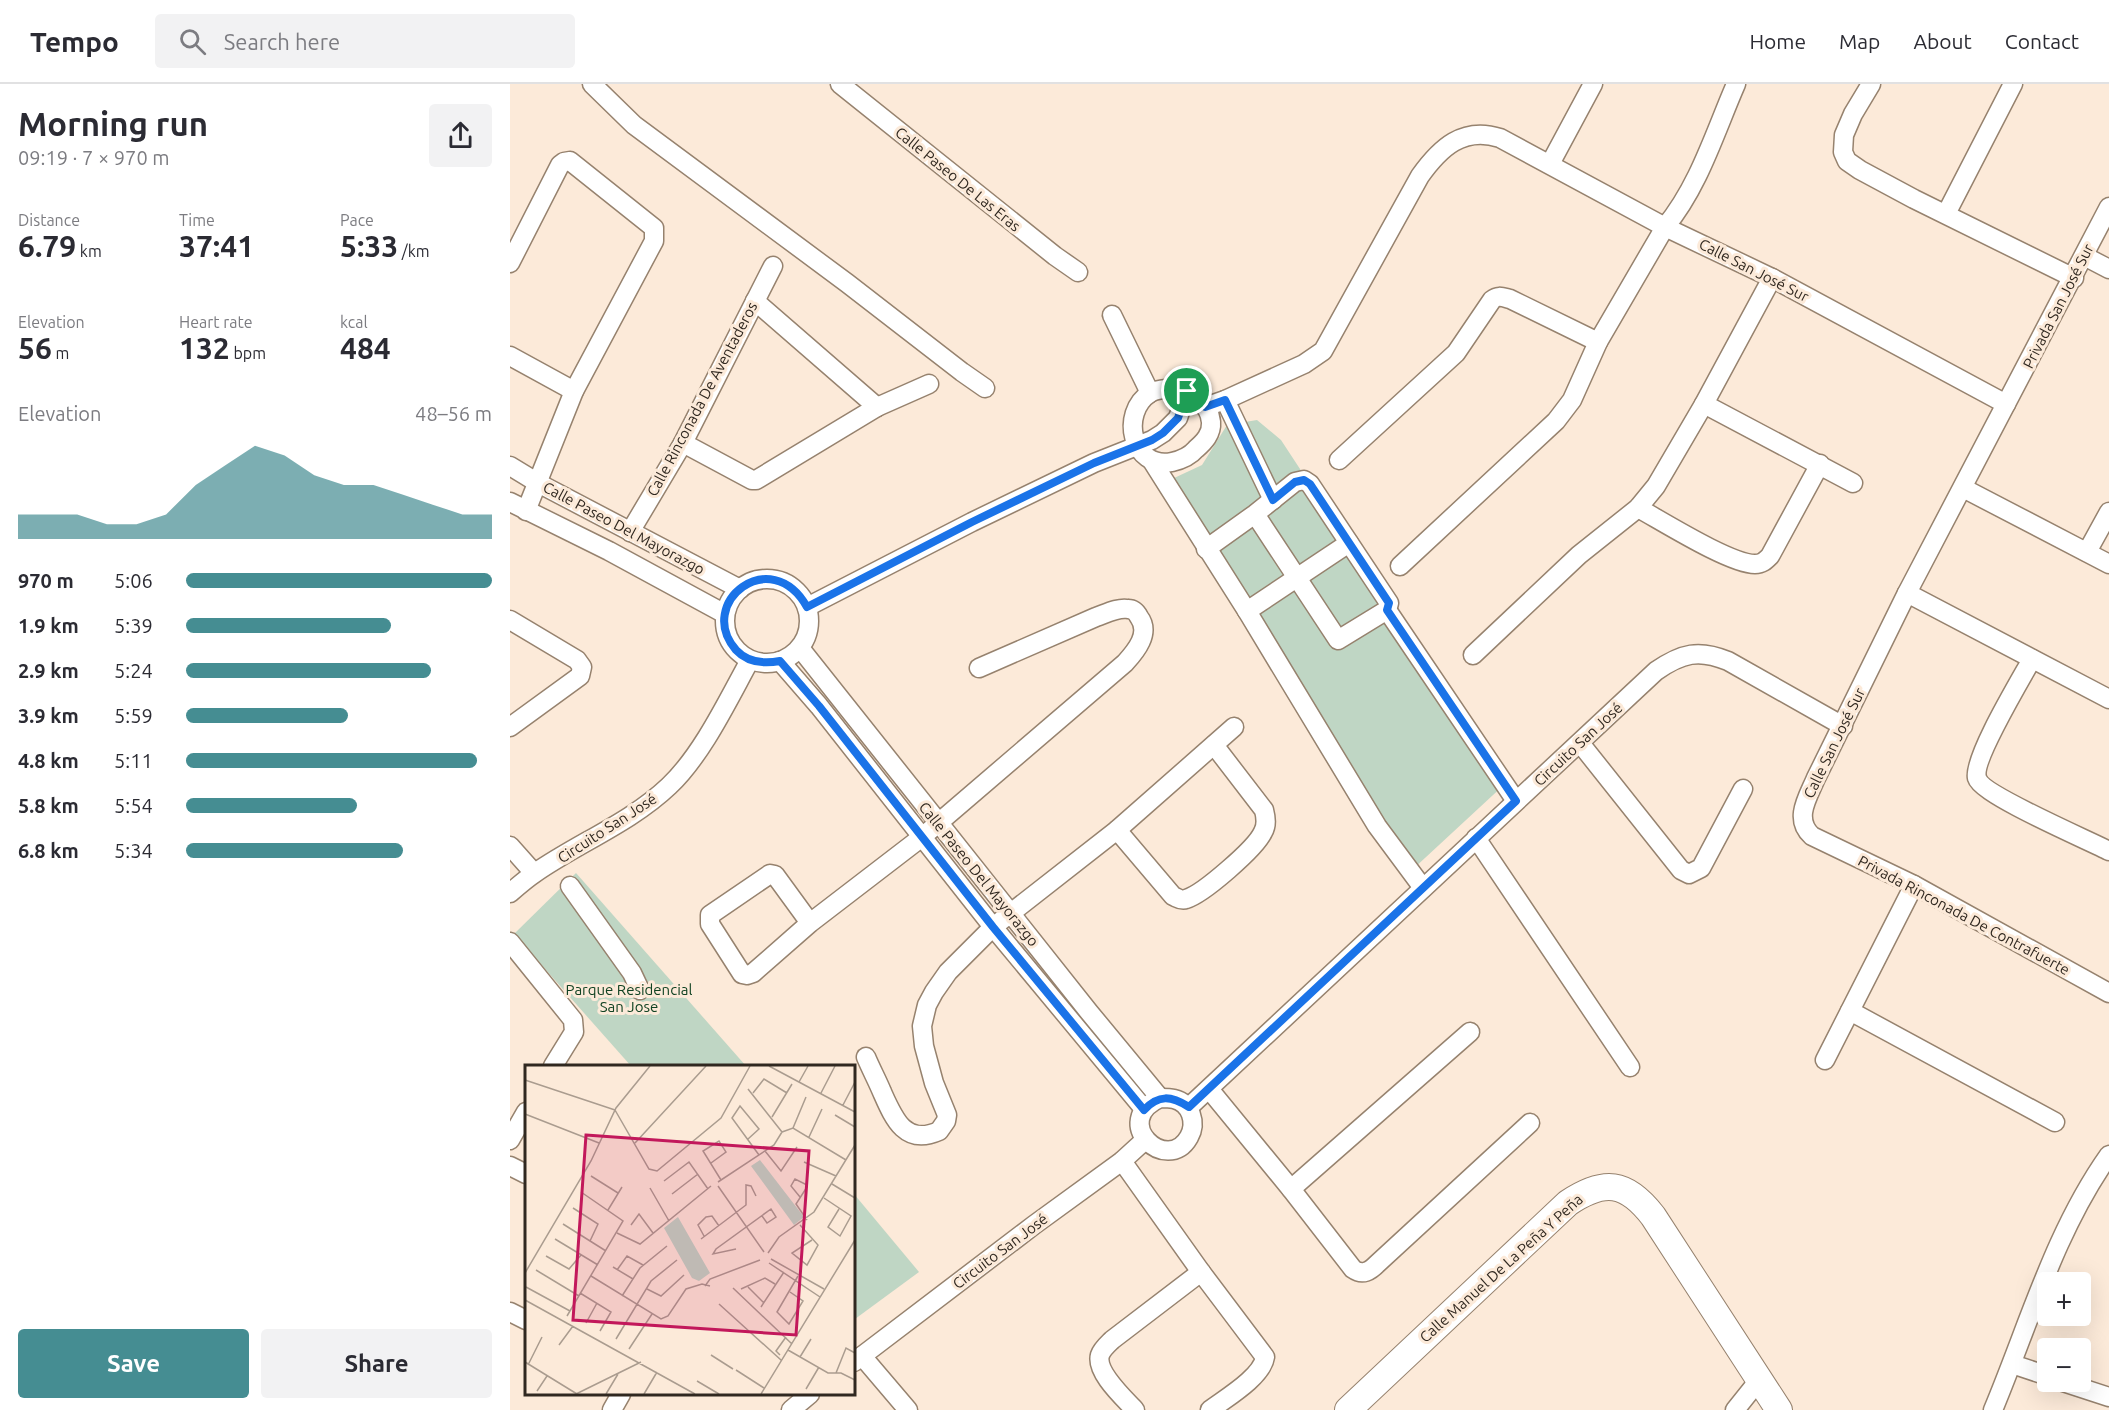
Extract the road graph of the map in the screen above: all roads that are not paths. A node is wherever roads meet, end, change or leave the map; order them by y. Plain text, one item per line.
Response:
1 (592, 84) edge
2 (840, 84) edge
3 (1593, 84) edge
4 (1736, 84) edge
5 (1871, 84) edge
6 (2013, 84) edge
7 (1550, 165) junction
8 (2109, 207) edge
9 (1946, 214) junction
10 (1665, 226) junction
11 (2084, 256) junction
12 (510, 263) edge
13 (773, 266) dead end
14 (2109, 269) edge
15 (1078, 272) dead end
16 (1772, 278) junction
17 (2074, 278) junction
18 (755, 301) junction
19 (1112, 315) dead end
20 (1598, 342) junction
21 (510, 356) edge
22 (929, 384) dead end
23 (985, 387) dead end
24 (574, 391) junction
25 (1187, 391) junction
26 (1150, 393) junction
27 (1225, 400) junction
28 (1704, 404) junction
29 (2006, 404) junction
30 (877, 407) junction
31 (1205, 407) junction
32 (683, 443) junction
33 (1138, 447) junction
34 (1339, 460) dead end
35 (1152, 461) junction
36 (1820, 464) junction
37 (510, 466) edge
38 (538, 483) junction
39 (1853, 483) dead end
40 (1963, 488) junction
41 (1273, 500) junction
42 (518, 507) edge
43 (1638, 508) junction
44 (2109, 512) edge
45 (1255, 514) junction
46 (630, 532) junction
47 (1349, 543) junction
48 (1206, 549) junction
49 (2087, 552) junction
50 (2109, 564) edge
51 (1400, 566) dead end
52 (1297, 578) junction
53 (740, 589) junction
54 (1907, 593) junction
55 (807, 607) junction
56 (1387, 610) junction
57 (1247, 611) junction
58 (725, 614) junction
59 (510, 620) edge
60 (800, 648) junction
61 (1473, 655) dead end
62 (2032, 658) junction
63 (750, 660) junction
64 (780, 661) junction
65 (979, 668) dead end
66 (2109, 699) edge
67 (1843, 726) junction
68 (510, 727) edge
69 (1234, 727) dead end
70 (1580, 743) junction
71 (1214, 746) junction
72 (1743, 789) dead end
73 (1516, 801) junction
74 (930, 830) junction
75 (1117, 830) junction
76 (1476, 838) junction
77 (1818, 839) joint
78 (510, 846) edge
79 (2109, 850) edge
80 (534, 873) junction
81 (1914, 885) junction
82 (570, 886) dead end
83 (1423, 888) junction
84 (510, 893) edge
85 (1001, 920) junction
86 (810, 923) junction
87 (510, 942) edge
88 (640, 990) dead end
89 (2109, 993) edge
90 (1850, 1011) junction
91 (1470, 1032) dead end
92 (866, 1057) dead end
93 (1825, 1060) dead end
94 (554, 1065) edge
95 (1630, 1067) dead end
96 (1209, 1089) junction
97 (1160, 1098) junction
98 (1189, 1107) junction
99 (1144, 1110) junction
100 (525, 1114) edge
101 (2055, 1122) dead end
102 (1530, 1123) dead end
103 (510, 1140) edge
104 (1145, 1140) junction
105 (2109, 1155) edge
106 (1122, 1161) junction
107 (510, 1166) edge
108 (525, 1174) edge
109 (1292, 1189) junction
110 (1201, 1272) junction
111 (510, 1312) edge
112 (525, 1320) edge
113 (858, 1359) edge
114 (2012, 1364) junction
115 (2037, 1372) edge
116 (1759, 1380) junction
117 (2091, 1391) edge
118 (620, 1395) edge
119 (809, 1395) edge
120 (2109, 1397) edge
121 (612, 1410) edge
122 (791, 1410) edge
123 (908, 1410) edge
124 (1135, 1410) edge
125 (1210, 1410) edge
126 (1348, 1410) edge
127 (1735, 1410) edge
128 (1779, 1410) edge
129 (1993, 1410) edge

1 - 23 street
2 - 15 street, Calle Paseo De Las Eras
3 - 7 street
4 - 10 street
5 - 9 street
6 - 9 street
7 - 10 street, Calle San José Sur
7 - 27 street, Calle San José Sur
8 - 11 street, Privada San José Sur
9 - 17 street
10 - 16 street, Calle San José Sur
10 - 20 street
11 - 14 street
11 - 17 street, Privada San José Sur
12 - 24 street
13 - 18 street, Calle Rinconada De Aventaderos
16 - 28 street
16 - 29 street, Calle San José Sur
17 - 29 street, Privada San José Sur
18 - 30 street
18 - 32 street, Calle Rinconada De Aventaderos
19 - 26 street
20 - 34 street
20 - 51 street
21 - 24 street
22 - 30 street
24 - 38 street
25 - 26 street
25 - 31 street
25 - 33 street
26 - 33 street
27 - 31 street, Calle San José Sur
27 - 41 street
28 - 36 street
28 - 43 street
29 - 40 street, Calle San José Sur
30 - 32 street
31 - 35 street
32 - 46 street, Calle Rinconada De Aventaderos
33 - 35 street
33 - 55 street
35 - 48 street
36 - 39 street
36 - 43 street
37 - 38 street, Calle Paseo Del Mayorazgo
38 - 42 street
38 - 46 street, Calle Paseo Del Mayorazgo
40 - 49 street
40 - 54 street, Calle San José Sur
41 - 45 street
41 - 47 street
42 - 58 street, Calle Paseo Del Mayorazgo
43 - 61 street
44 - 49 street
45 - 48 street
45 - 52 street
46 - 53 street, Calle Paseo Del Mayorazgo
47 - 52 street
47 - 56 street
48 - 57 street
49 - 50 street
52 - 56 street
52 - 57 street
53 - 55 street
53 - 58 street
54 - 62 street
54 - 67 street, Calle San José Sur
55 - 60 street
56 - 73 street
57 - 83 street
58 - 63 street
59 - 68 street
60 - 64 street
60 - 74 street, Calle Paseo Del Mayorazgo
62 - 66 street
62 - 79 street
63 - 64 street
63 - 80 street, Circuito San José
64 - 74 street, Calle Paseo Del Mayorazgo
65 - 74 street
67 - 70 street, Circuito San José
67 - 77 street, Calle San José Sur
69 - 71 street
70 - 72 street
70 - 73 street, Circuito San José
71 - 75 street
71 - 75 street
73 - 76 street, Circuito San José
74 - 85 street, Calle Paseo Del Mayorazgo
74 - 86 street
75 - 85 street
76 - 83 street, Circuito San José
76 - 95 street
77 - 81 street, Privada Rinconada De Contrafuerte
78 - 80 street
80 - 84 street, Circuito San José
81 - 89 street, Privada Rinconada De Contrafuerte
81 - 90 street
82 - 88 street
83 - 96 street, Circuito San José
85 - 92 street
85 - 97 street, Calle Paseo Del Mayorazgo
85 - 99 street, Calle Paseo Del Mayorazgo
86 - 86 street
87 - 94 street
90 - 93 street
90 - 101 street
91 - 109 street
96 - 98 street, Circuito San José
96 - 109 street
97 - 98 street
97 - 99 street
98 - 104 street
99 - 104 street
100 - 103 street
102 - 109 street
104 - 106 street, Circuito San José
105 - 114 street
106 - 110 street
106 - 113 street, Circuito San José
107 - 108 street
110 - 124 street
110 - 125 street
111 - 112 street
113 - 123 street
114 - 115 street
114 - 129 street
116 - 126 street, Calle Manuel De La Peña Y Peña
116 - 127 street
116 - 128 street, Calle Manuel De La Peña Y Peña
117 - 120 street
118 - 121 street
119 - 122 street

